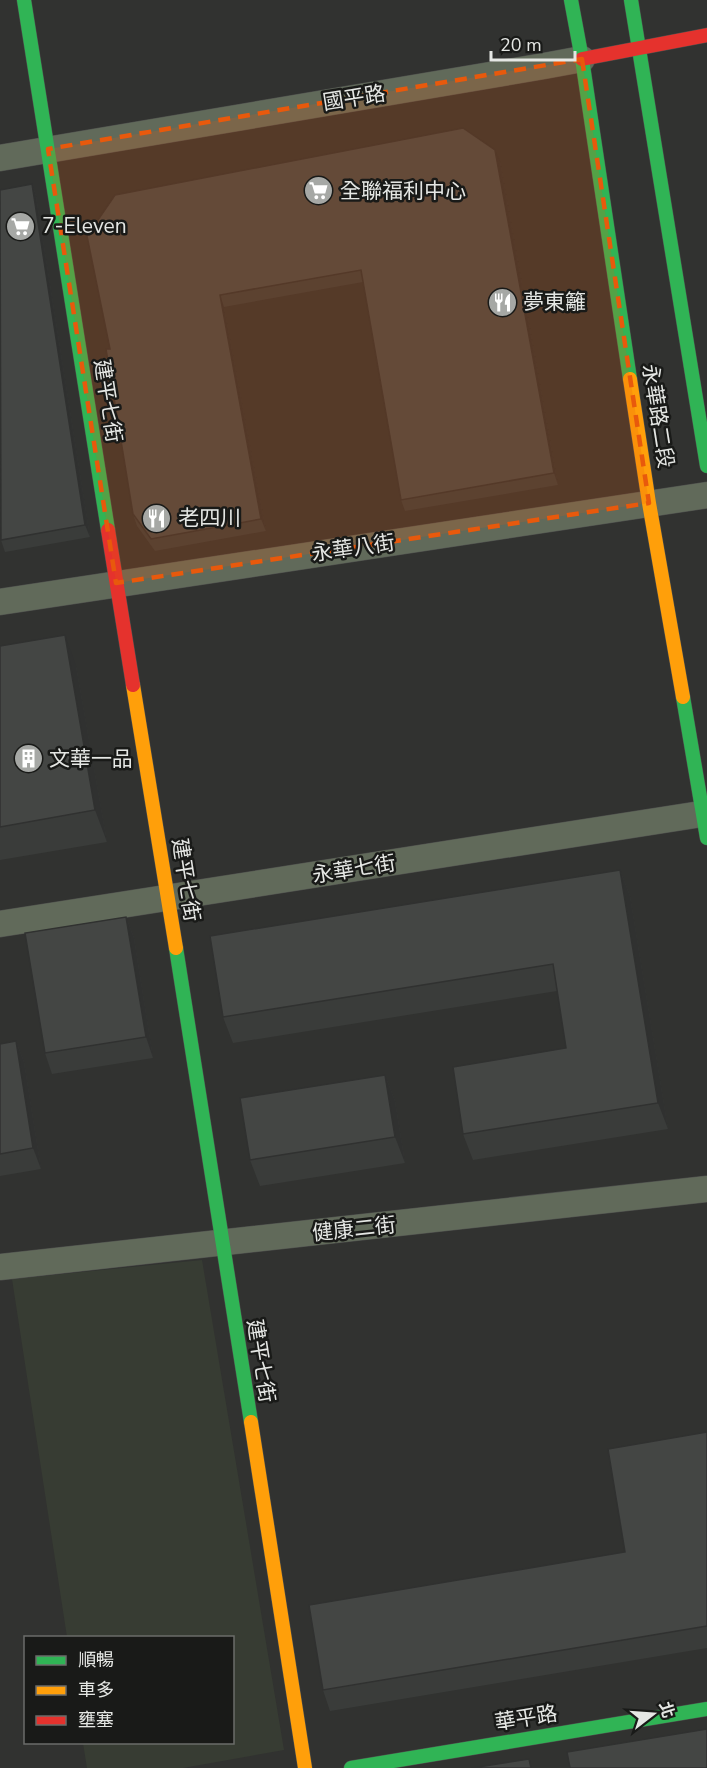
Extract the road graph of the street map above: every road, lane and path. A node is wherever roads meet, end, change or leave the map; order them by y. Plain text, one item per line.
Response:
1 (24, 0) edge
2 (571, 0) edge
3 (631, 0) edge
4 (707, 35) edge
5 (640, 48) junction
6 (582, 58) junction
7 (48, 148) junction
8 (0, 158) edge
9 (707, 466) edge
10 (707, 495) edge
11 (649, 503) junction
12 (116, 583) junction
13 (0, 602) edge
14 (706, 822) edge
15 (168, 898) junction
16 (0, 924) edge
17 (707, 1189) edge
18 (221, 1244) junction
19 (0, 1267) edge
20 (707, 1709) edge
21 (305, 1768) edge
22 (351, 1768) edge

1 - 7 street, 建平七街
2 - 6 street, 永華路二段
3 - 5 street, 永華路二段
4 - 5 street, 國平路
5 - 6 street, 國平路
5 - 9 street, 永華路二段
6 - 7 street, 國平路
6 - 11 street, 永華路二段
7 - 8 street, 國平路
7 - 12 street, 建平七街
10 - 11 street, 永華八街
11 - 12 street, 永華八街
11 - 14 street, 永華路二段
12 - 13 street, 永華八街
12 - 15 street, 建平七街
14 - 15 street, 永華七街
15 - 16 street, 永華七街
15 - 18 street, 建平七街
17 - 18 street, 健康二街
18 - 19 street, 健康二街
18 - 21 street, 建平七街
20 - 22 street, 華平路

